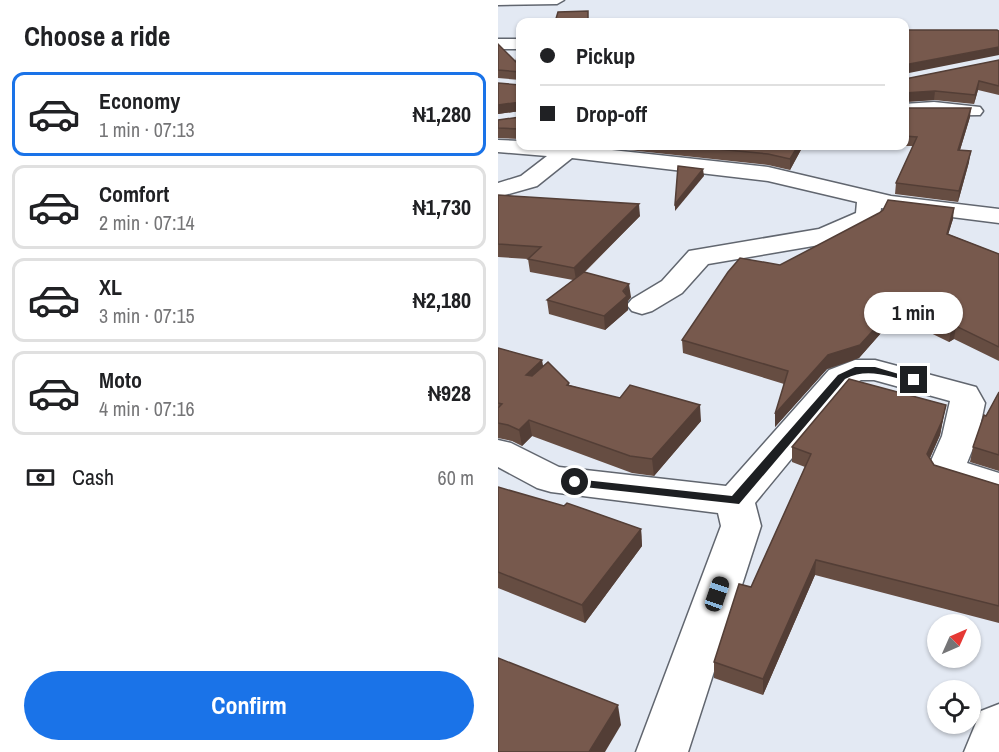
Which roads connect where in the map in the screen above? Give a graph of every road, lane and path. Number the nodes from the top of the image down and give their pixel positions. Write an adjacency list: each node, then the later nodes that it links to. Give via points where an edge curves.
1 (557, 0): 2 (street)
2 (498, 1)
3 (498, 44): 4 (street)
4 (516, 44)
5 (909, 110): 6 (street)
6 (973, 111)
7 (498, 146): 8 (street)
8 (516, 148)
9 (543, 150): 10 (street)
10 (566, 152): 11 (street, via 529,181); 12 (street, via 768,174)
11 (498, 190)
12 (870, 198): 13 (street); 14 (street, via 868,217 825,236 699,257 672,287)
13 (999, 216)
14 (642, 305)
15 (498, 452): 17 (street, via 551,480)
16 (999, 486): 17 (street, via 946,470 968,403 964,394 875,370 855,369 842,377)
17 (735, 501): 19 (street, via 741,526)
18 (999, 727): 20 (street)
19 (662, 752)
20 (990, 752)

